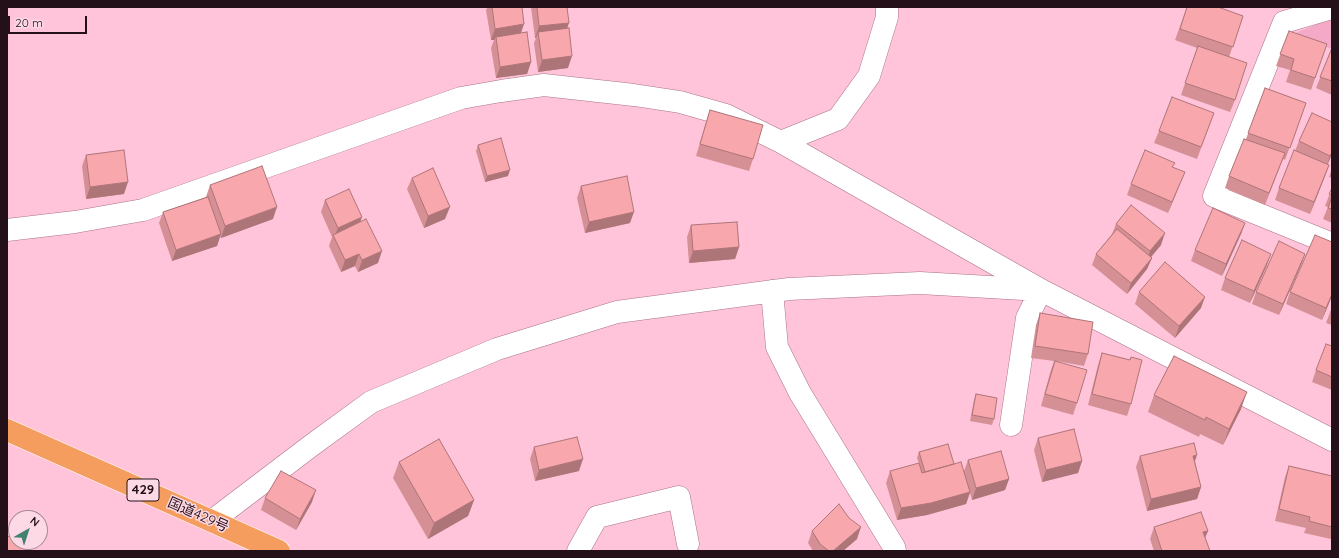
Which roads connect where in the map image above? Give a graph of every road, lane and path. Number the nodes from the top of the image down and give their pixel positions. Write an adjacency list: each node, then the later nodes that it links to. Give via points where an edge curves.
1 (887, 7): 3 (street, via 887,17 870,76 838,119)
2 (1332, 8): 5 (street, via 1284,22 1214,196)
3 (781, 142): 4 (street, via 726,115 680,102 544,86 461,98 143,210); 6 (street)
4 (7, 230)
5 (1332, 244)
6 (1041, 290): 7 (street, via 920,283); 8 (street, via 1028,318); 10 (street)
7 (772, 291): 11 (street, via 617,312 497,349 371,402); 15 (street, via 777,347 800,393)
8 (1011, 425)
9 (7, 430): 11 (highway, 国道429号 / 429)
10 (1332, 440)
11 (212, 521): 13 (highway, 国道429号 / 429)
12 (688, 544): 14 (street, via 679,497 597,517)
13 (279, 551)
14 (578, 551)
15 (895, 551)

